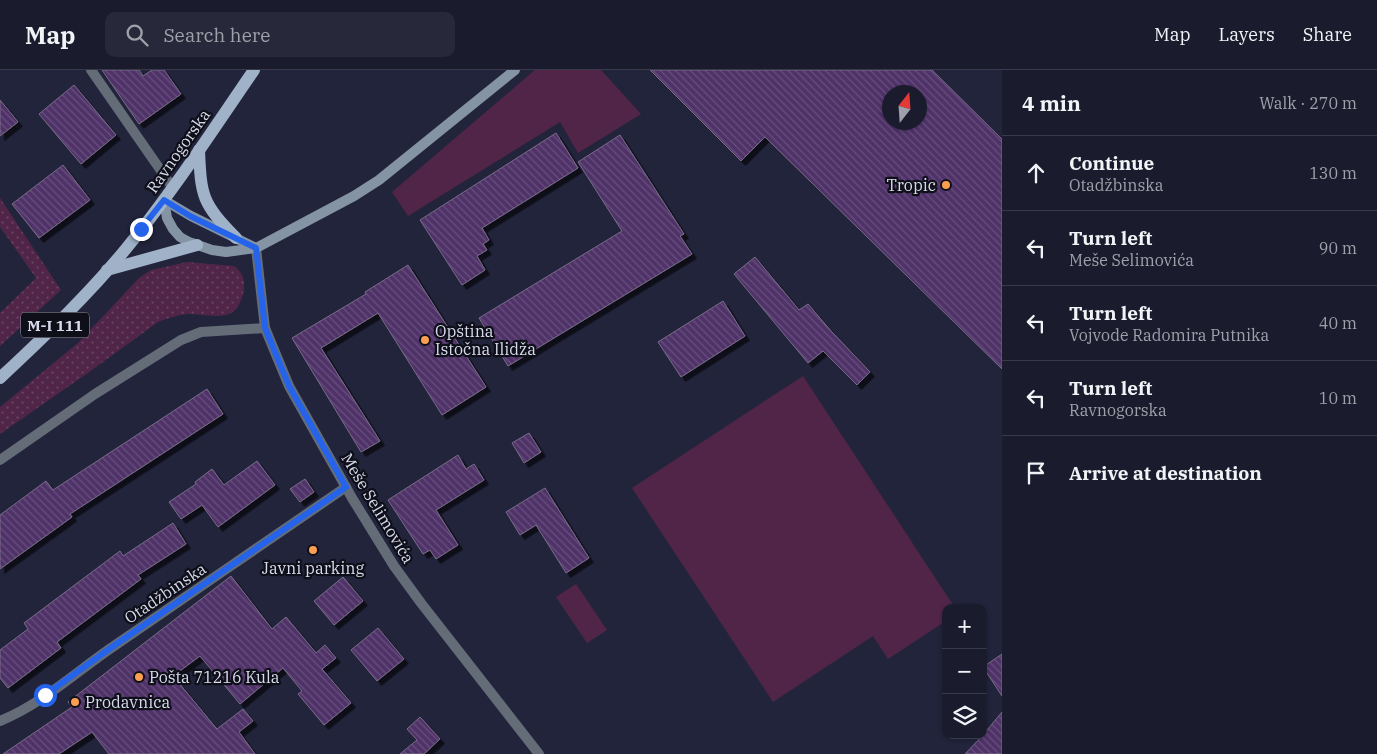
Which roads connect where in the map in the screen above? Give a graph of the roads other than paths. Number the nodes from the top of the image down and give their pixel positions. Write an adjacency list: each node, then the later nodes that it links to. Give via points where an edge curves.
1 (91, 70): 5 (street)
2 (254, 70): 4 (main road, Ravnogorska / M-I 111)
3 (515, 70): 9 (main road, via 380,180)
4 (199, 150): 5 (main road, Ravnogorska / M-I 111); 7 (main road, via 204,196 212,212)
5 (173, 188): 6 (main road, Ravnogorska / M-I 111)
6 (164, 200): 7 (main road); 8 (main road, via 173,229); 10 (main road, Ravnogorska / M-I 111)
7 (236, 238): 9 (main road)
8 (197, 246): 9 (main road, via 226,252); 10 (main road)
9 (256, 248): 11 (street, Meše Selimovića)
10 (107, 270): 12 (main road, Ravnogorska / M-I 111, via 64,317)
11 (265, 328): 13 (street, via 201,332 181,340 95,394); 14 (street, Meše Selimovića, via 289,386)
12 (0, 378)
13 (0, 460)
14 (346, 487): 15 (street, Otadžbinska, via 45,695); 16 (street, Meše Selimovića, via 394,566)
15 (0, 721)
16 (538, 754)

